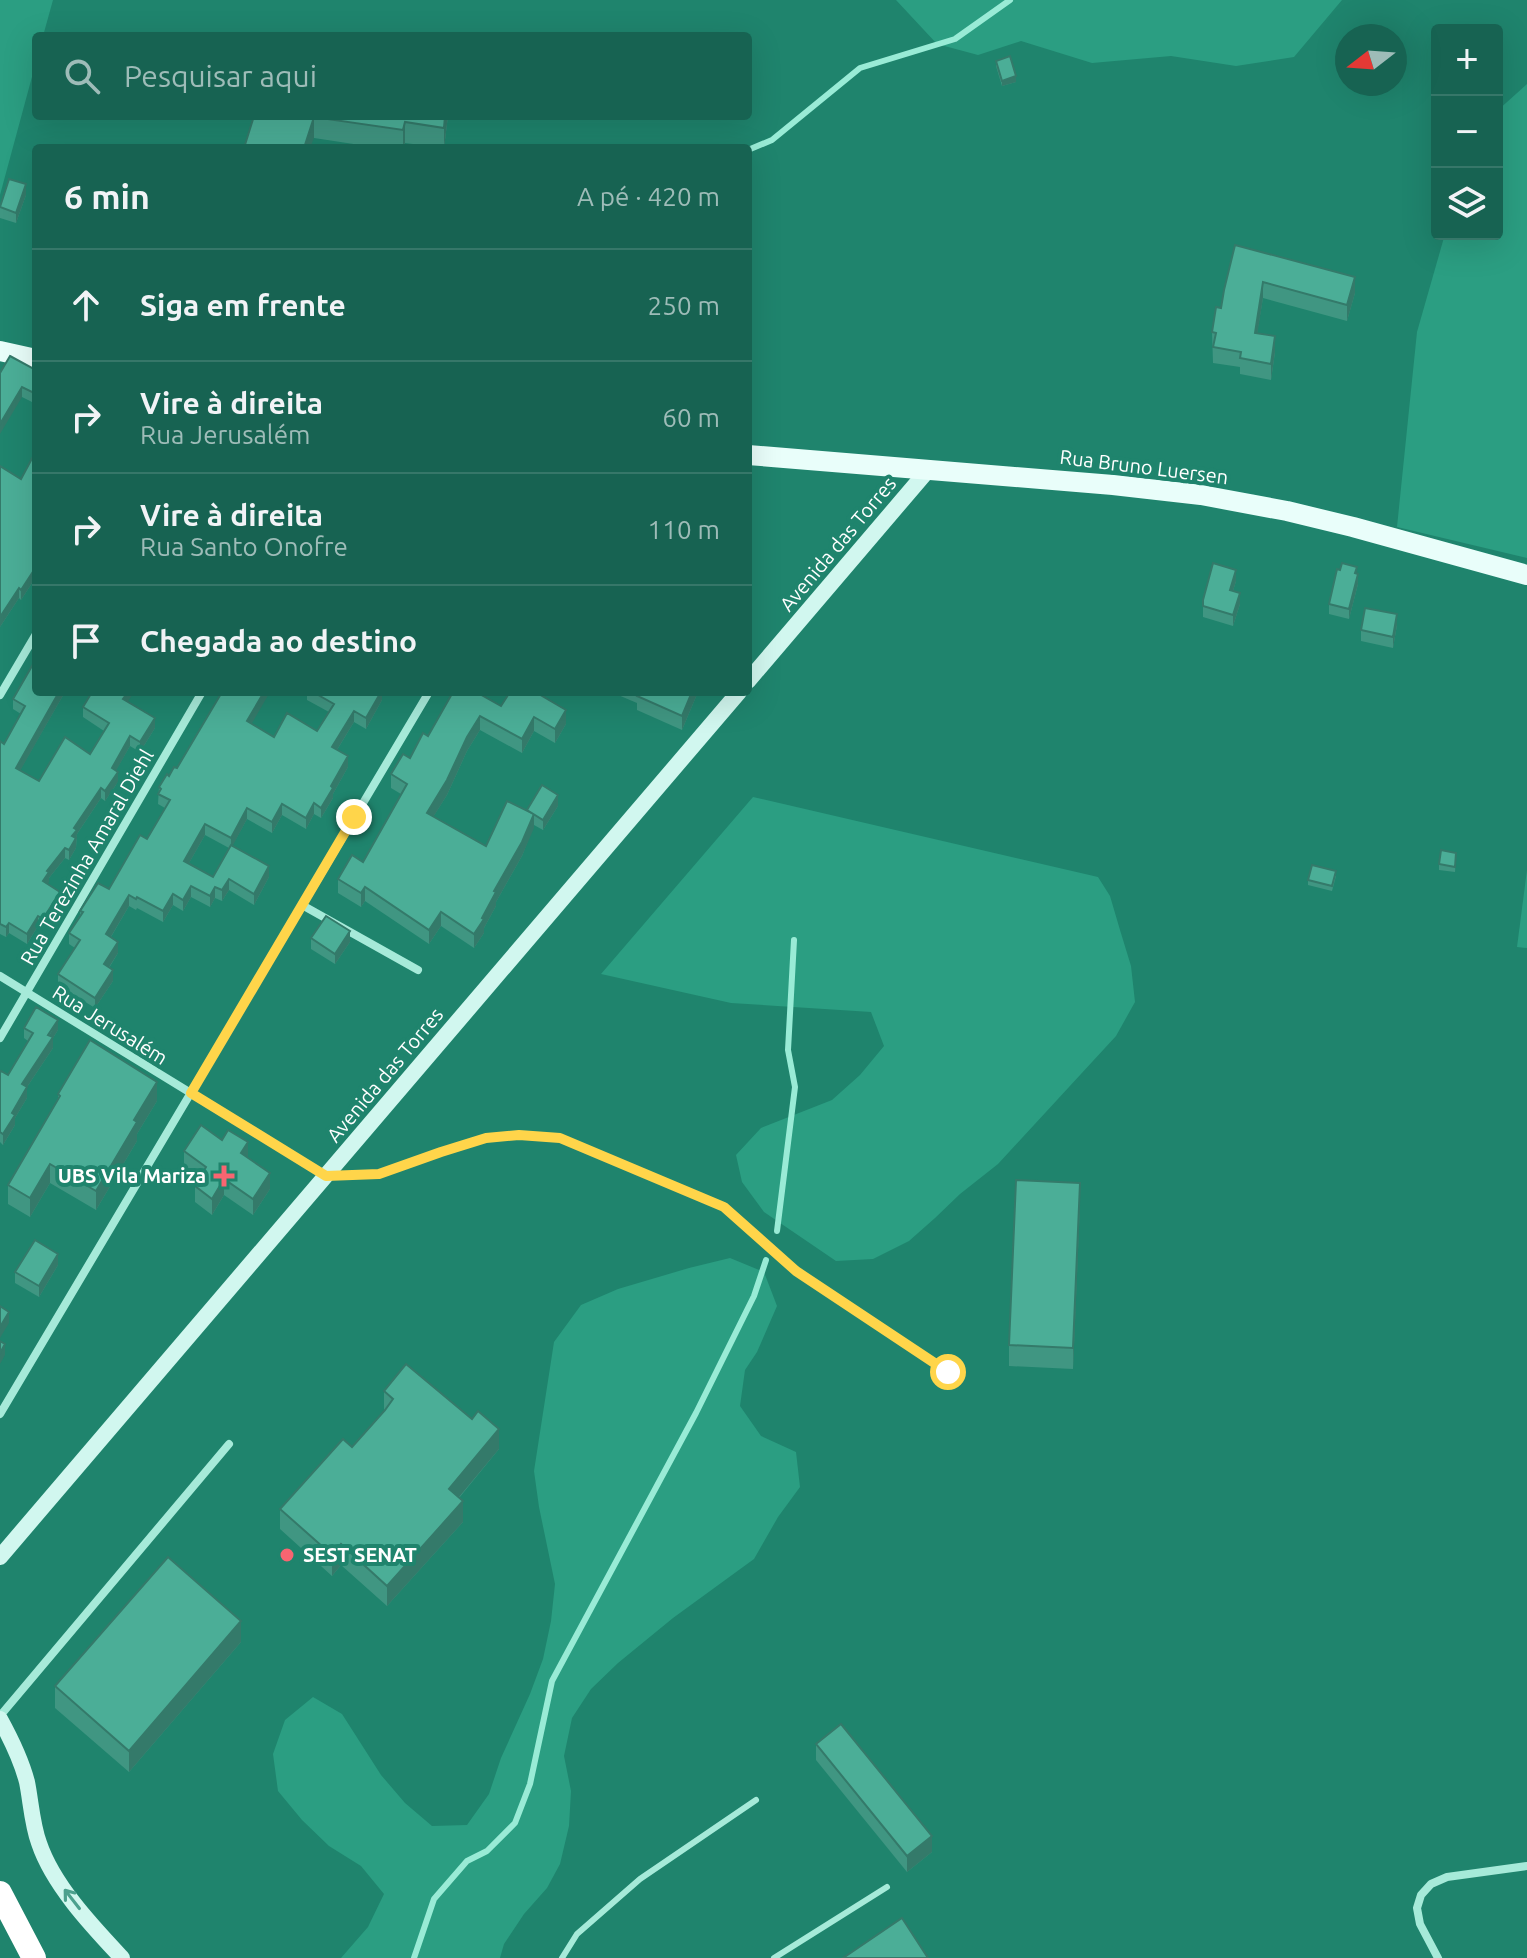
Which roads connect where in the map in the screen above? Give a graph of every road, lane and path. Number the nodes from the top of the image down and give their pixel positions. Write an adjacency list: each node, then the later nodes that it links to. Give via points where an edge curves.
1 (0, 352): 2 (main road)
2 (32, 358)
3 (752, 455): 4 (main road, Rua Bruno Luersen)
4 (928, 470): 5 (main road, Rua Bruno Luersen, via 1201,495 1353,527); 7 (main road, Avenida das Torres)
5 (1527, 575)
6 (32, 641): 8 (street)
7 (752, 676)
8 (0, 695)
9 (200, 696): 15 (street, Rua Terezinha Amaral Diehl)
10 (427, 696): 12 (street)
11 (736, 696): 18 (main road, Avenida das Torres)
12 (302, 905): 13 (street); 17 (street)
13 (418, 970)
14 (0, 976): 15 (street, Rua Jerusalém)
15 (26, 992): 16 (street, Rua Terezinha Amaral Diehl); 17 (street, Rua Jerusalém)
16 (0, 1038)
17 (191, 1093): 18 (street, Rua Jerusalém); 20 (street)
18 (326, 1176): 19 (lane, via 379,1174 486,1138 560,1138 724,1207 796,1271); 22 (main road, Avenida das Torres)
19 (948, 1372)
20 (0, 1414)
21 (229, 1444): 23 (street)
22 (0, 1557)
23 (0, 1718): 29 (main road, one-way to 23, via 51,1871 38,1842 19,1758)
24 (756, 1800): 30 (lane, via 640,1879 577,1934)
25 (1527, 1866): 32 (street, via 1431,1884 1417,1908)
26 (887, 1887): 31 (lane)
27 (0, 1893): 28 (highway)
28 (34, 1958)
29 (122, 1958)
30 (562, 1958)
31 (774, 1958)
32 (1438, 1958)

